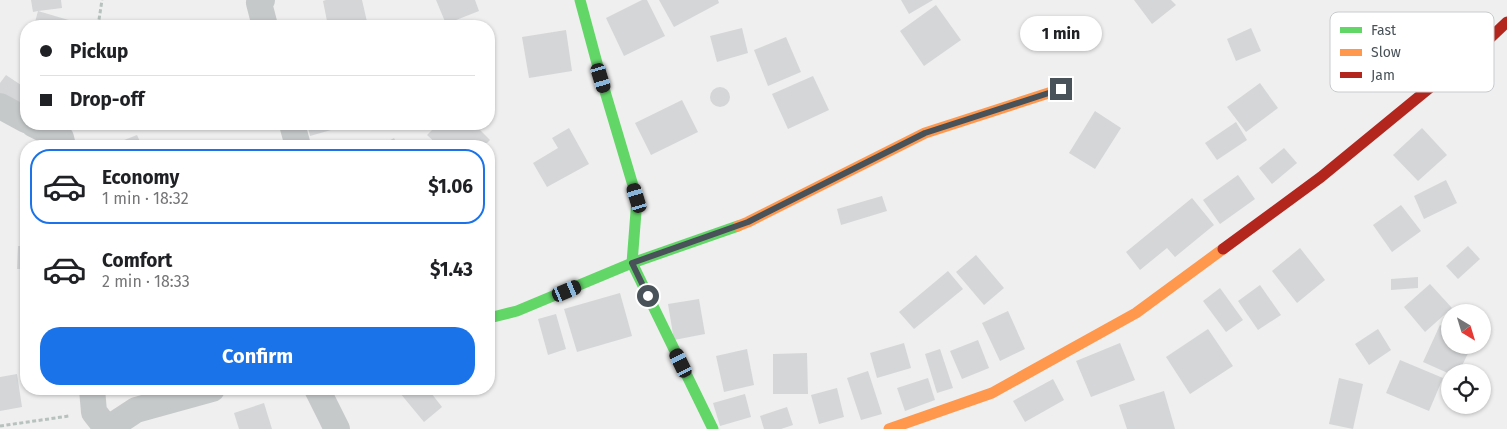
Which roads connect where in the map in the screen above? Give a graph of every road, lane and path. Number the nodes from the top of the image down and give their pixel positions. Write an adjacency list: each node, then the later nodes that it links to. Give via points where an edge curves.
1 (102, 0): 4 (path)
2 (262, 0): 5 (street, via 259,4)
3 (580, 0): 14 (street, via 637,198)
4 (99, 20)
5 (263, 20)
6 (1507, 22): 7 (street)
7 (1494, 34)
8 (1061, 89): 14 (street, via 925,133 748,222)
9 (1425, 92): 22 (street, via 1321,177 1136,313 992,393)
10 (0, 106): 11 (street)
11 (20, 117)
12 (45, 130): 13 (street)
13 (62, 140)
14 (632, 263): 15 (street, via 517,311); 21 (street)
15 (495, 316)
16 (190, 395): 18 (street, via 136,410)
17 (321, 395): 20 (street)
18 (100, 415): 19 (path)
19 (0, 426)
20 (337, 429)
21 (713, 429)
22 (889, 429)

